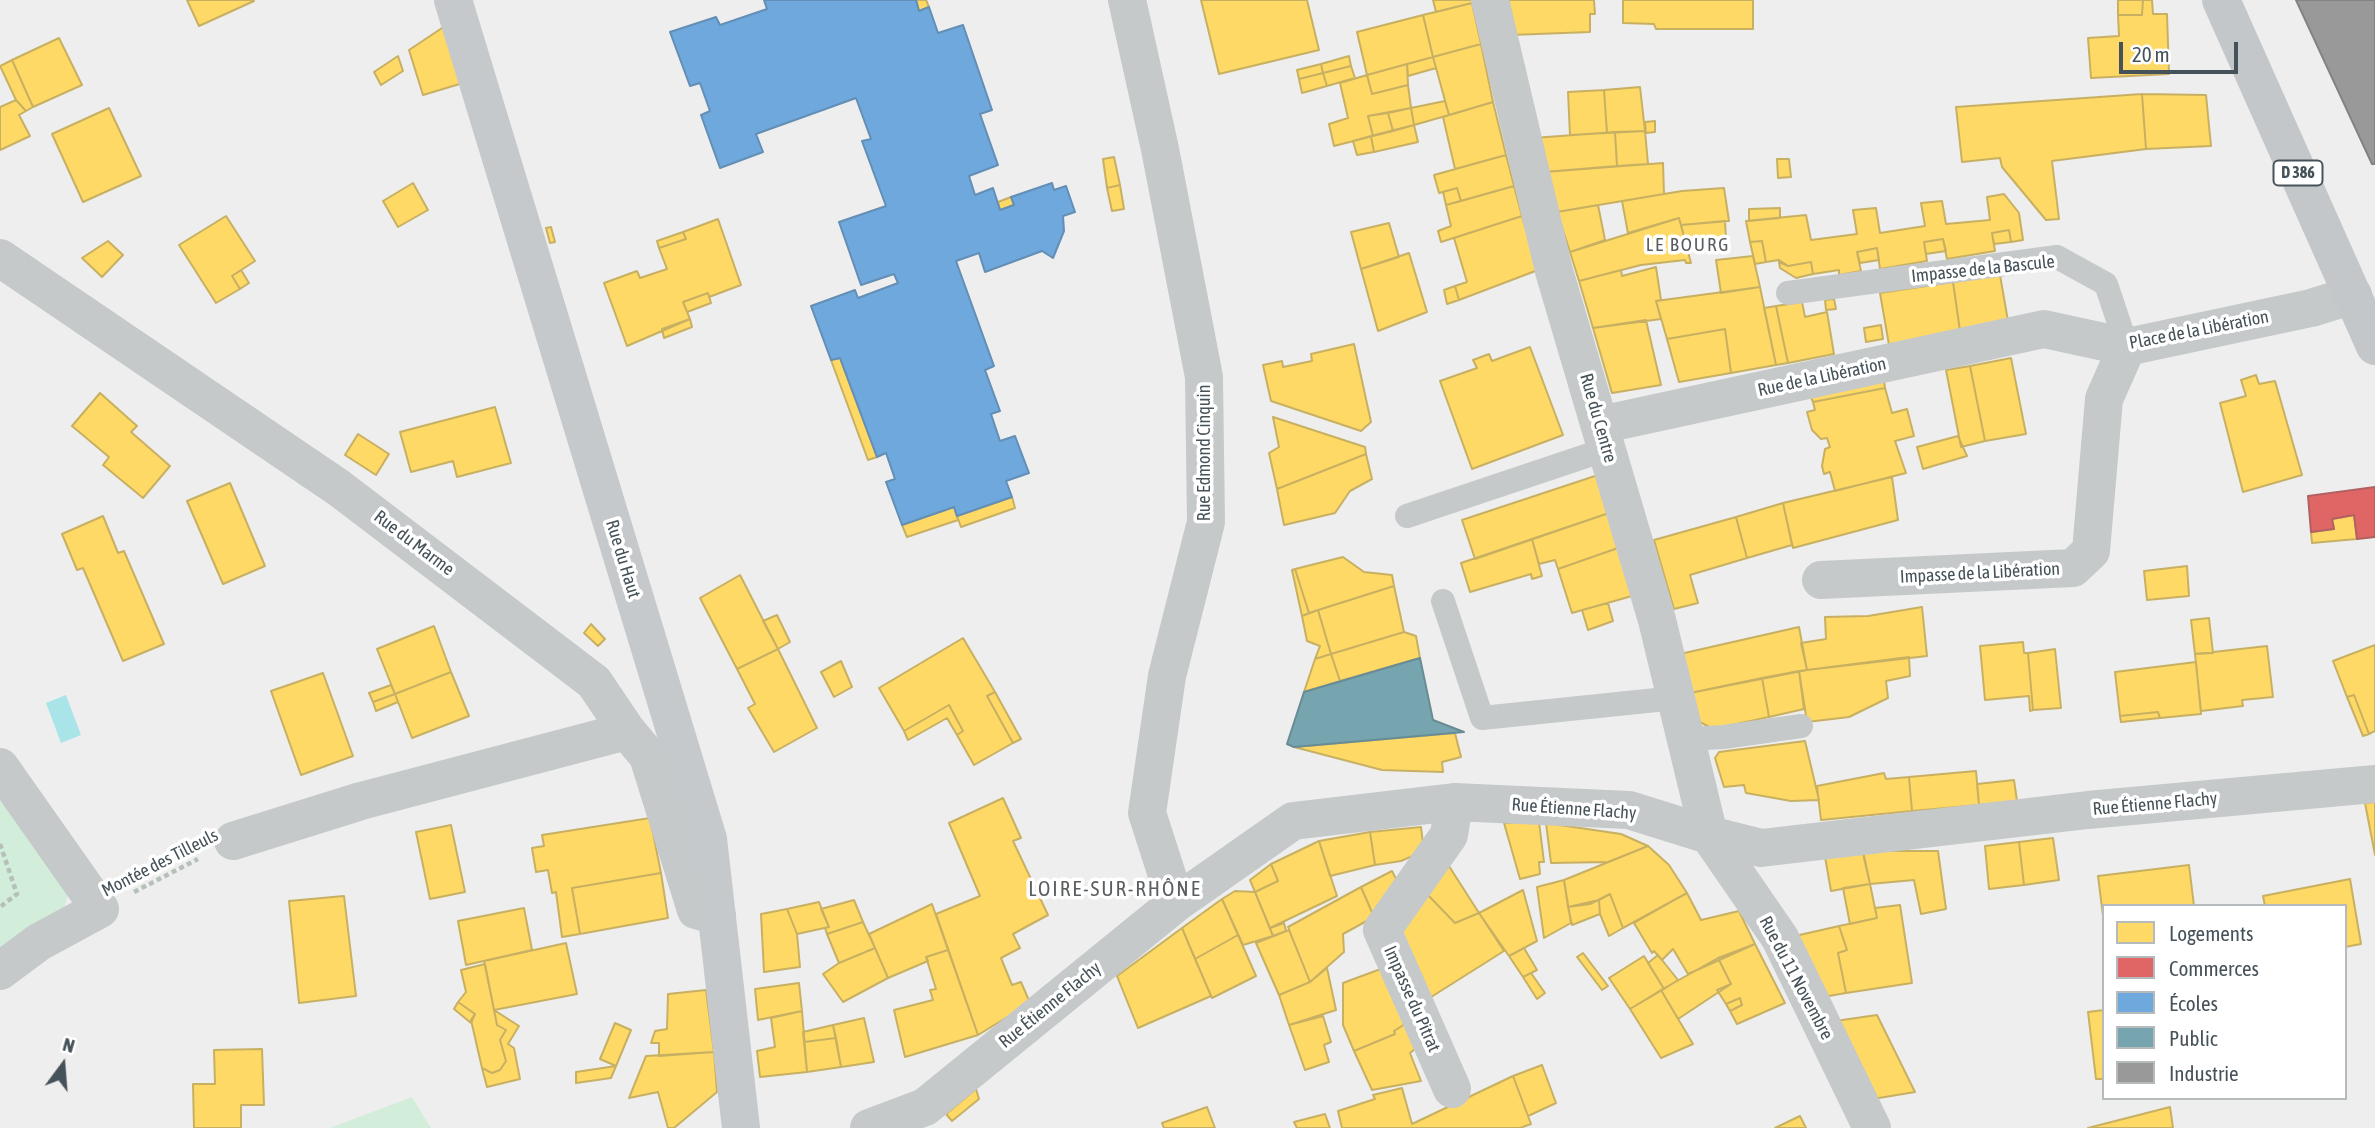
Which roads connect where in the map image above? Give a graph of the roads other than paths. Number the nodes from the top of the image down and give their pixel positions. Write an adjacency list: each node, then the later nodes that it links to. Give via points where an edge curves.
1 (453, 0): 25 (street, Rue du Haut, via 708,839)
2 (1126, 0): 24 (street, Rue Edmond Cinquin, via 1204,377 1206,522 1167,676 1147,813)
3 (1490, 0): 11 (street, Rue du Centre, via 1554,271)
4 (2221, 0): 7 (main road, D 386)
5 (0, 258): 17 (street, Rue du Marme, via 339,488 482,594 594,682)
6 (1788, 293): 10 (lane, Impasse de la Bascule, via 2057,257 2106,284)
7 (2353, 295): 9 (main road, D 386); 10 (street, Place de la Libération)
8 (2044, 329): 10 (street, Place de la Libération); 11 (street, Rue de la Libération)
9 (2375, 346)
10 (2127, 347): 13 (street, Impasse de la Libération, via 2104,399 2091,551 2073,568)
11 (1603, 437): 12 (lane); 15 (street, Rue du Centre)
12 (1407, 516)
13 (1821, 580)
14 (1443, 601): 15 (lane, via 1482,719)
15 (1676, 698): 18 (street, Rue du Centre)
16 (1801, 726): 18 (lane)
17 (626, 732): 23 (street); 25 (street, Rue du Marme, via 648,756 696,910)
18 (1686, 739): 22 (street, Rue du Centre)
19 (0, 767): 26 (street, via 100,909 39,942)
20 (2375, 785): 22 (street, Rue Étienne Flachy, via 2088,810 1761,848)
21 (1454, 802): 22 (street, Rue Étienne Flachy, via 1629,810); 24 (street, Rue Étienne Flachy, via 1293,821); 27 (street, Impasse du Pitrat, via 1449,835 1382,930)
22 (1709, 835): 30 (street, Rue du 11 Novembre, via 1780,938)
23 (233, 841)
24 (1176, 903): 29 (street, Rue Étienne Flachy, via 925,1107)
25 (717, 916): 28 (street, Rue du Haut)
26 (0, 971)
27 (1452, 1089)
28 (741, 1128)
29 (869, 1128)
30 (1872, 1128)

